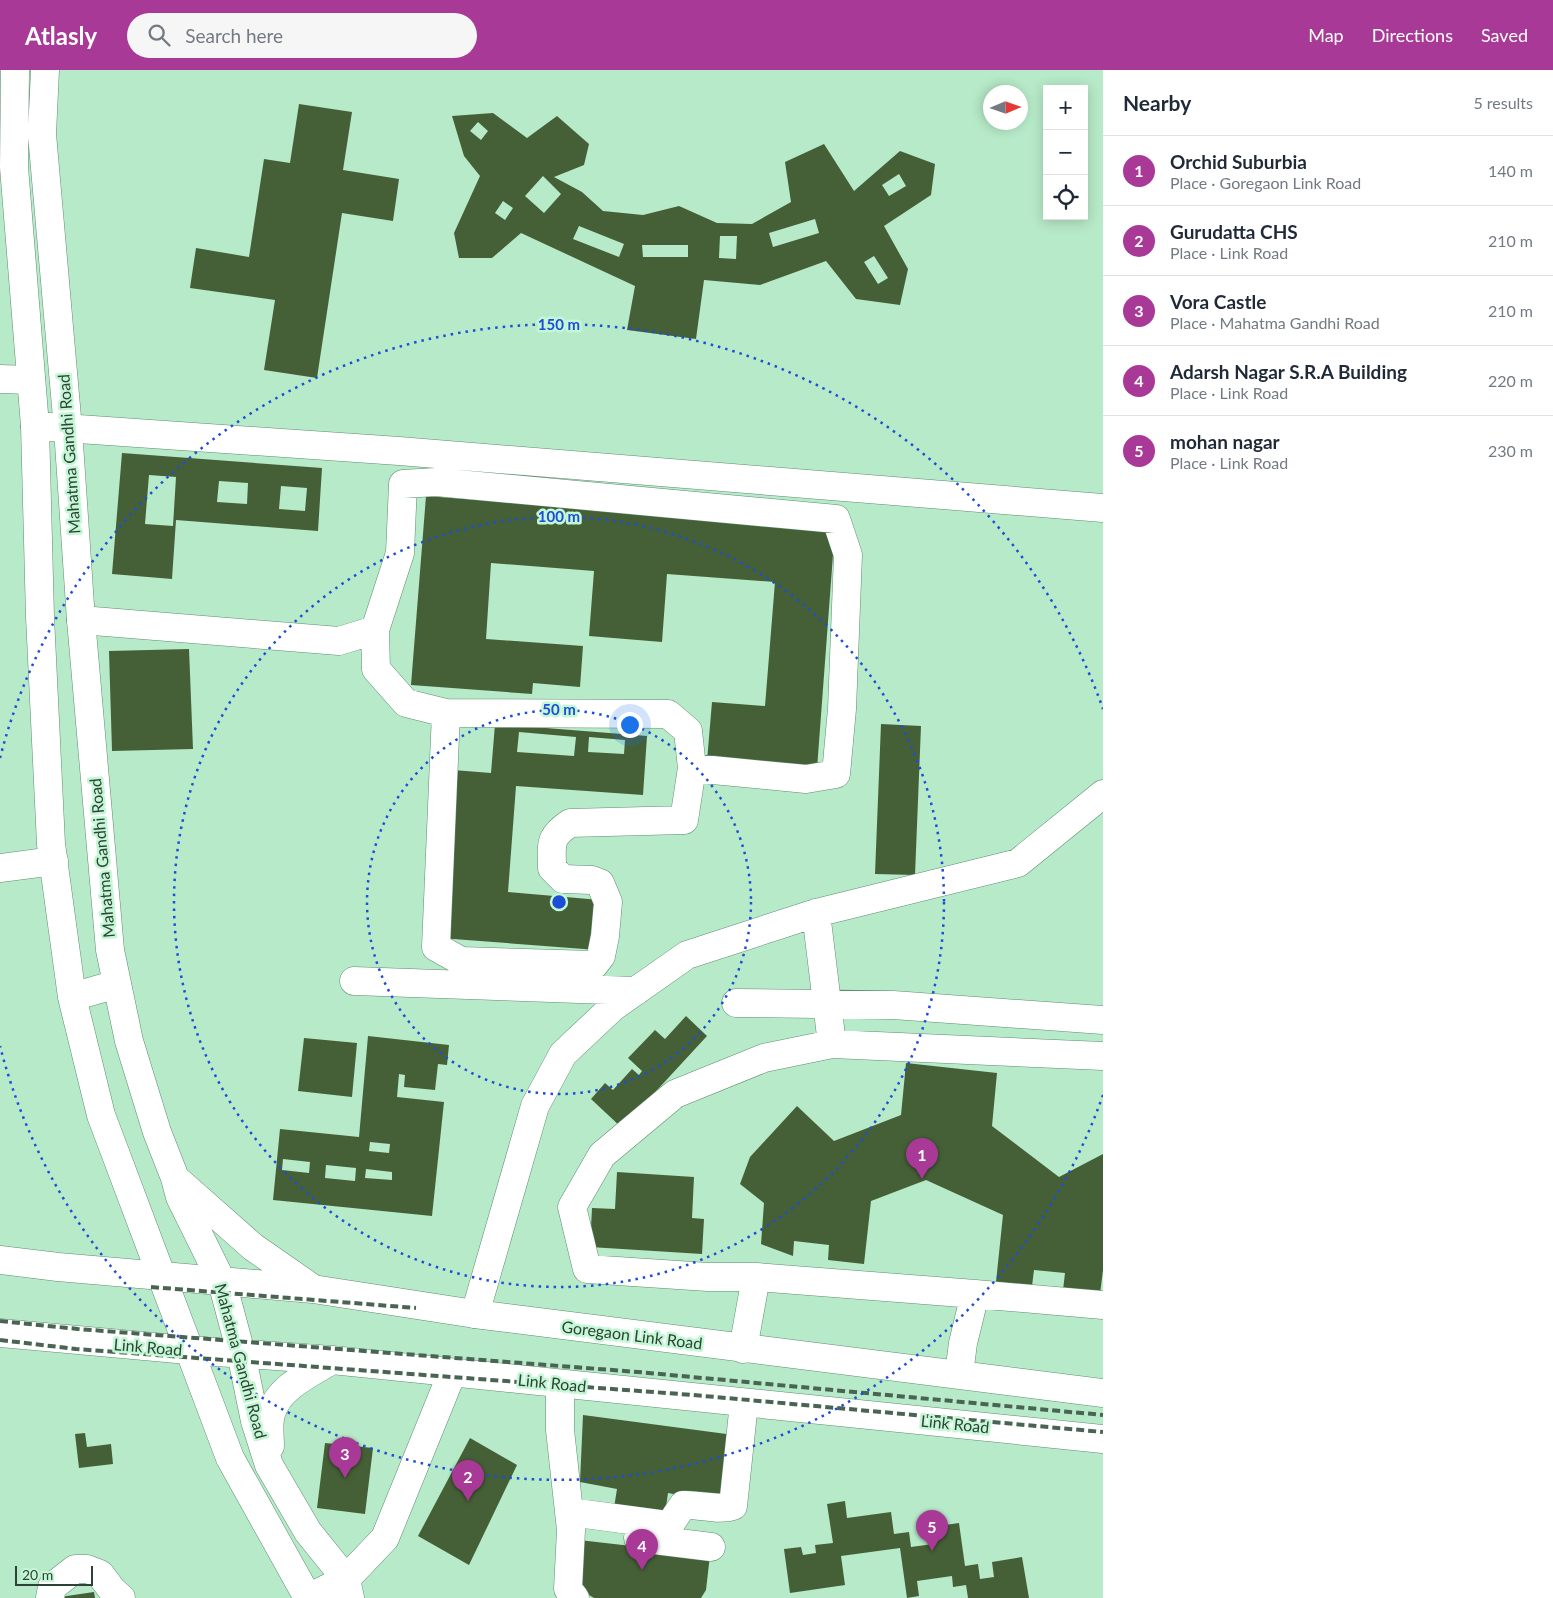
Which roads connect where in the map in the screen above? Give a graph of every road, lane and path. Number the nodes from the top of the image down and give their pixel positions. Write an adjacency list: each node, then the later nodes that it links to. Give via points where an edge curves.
1 (15, 70): 4 (main road, Mahatma Gandhi Road, via 14,167)
2 (45, 70): 6 (main road, Mahatma Gandhi Road, via 42,134)
3 (0, 379): 4 (main road)
4 (31, 380): 5 (main road, Mahatma Gandhi Road)
5 (35, 426): 6 (main road); 13 (main road, Mahatma Gandhi Road, via 40,617)
6 (68, 428): 7 (main road, via 418,452); 8 (main road, Mahatma Gandhi Road)
7 (1103, 508)
8 (81, 620): 9 (main road, via 339,641); 17 (main road, Mahatma Gandhi Road, via 110,950)
9 (374, 630): 10 (main road, via 376,669 406,703); 11 (main road, via 400,553 403,484 436,482 836,520 848,555 836,774 806,779)
10 (446, 713): 11 (main road, via 668,714 688,731); 11 (main road, via 436,948 462,961 594,965 602,956 608,902 600,883 563,879 552,868 556,832 570,823 684,820)
11 (692, 768)
12 (1103, 794): 15 (main road, via 1018,863)
13 (54, 861): 14 (main road); 19 (main road, Mahatma Gandhi Road)
14 (0, 868)
15 (816, 913): 18 (main road, via 687,955); 21 (main road)
16 (354, 981): 18 (main road)
17 (117, 984): 19 (main road); 25 (main road, Mahatma Gandhi Road, via 157,1132)
18 (636, 991): 33 (main road, via 613,1007 563,1054 535,1106)
19 (72, 997): 27 (main road, Mahatma Gandhi Road, via 101,1114)
20 (736, 1002): 21 (main road)
21 (828, 1004): 22 (main road, via 893,1005); 23 (main road)
22 (1103, 1020)
23 (832, 1044): 24 (main road); 28 (main road, via 764,1058 675,1094 602,1155 572,1207 587,1269)
24 (1103, 1056)
25 (175, 1178): 29 (main road, Mahatma Gandhi Road, via 180,1197); 30 (main road, via 253,1247)
26 (0, 1260): 27 (main road)
27 (162, 1276): 29 (main road, Goregaon Link Road); 36 (main road, Mahatma Gandhi Road)
28 (756, 1277): 31 (main road); 35 (main road)
29 (222, 1282): 30 (main road, Goregaon Link Road); 37 (main road, Mahatma Gandhi Road)
30 (313, 1289): 33 (main road, Goregaon Link Road)
31 (975, 1294): 32 (main road); 40 (main road)
32 (1103, 1304)
33 (475, 1314): 35 (main road, Goregaon Link Road)
34 (0, 1333): 36 (main road, Link Road)
35 (743, 1349): 40 (main road, Goregaon Link Road)
36 (188, 1350): 37 (main road, Link Road); 51 (main road, Mahatma Gandhi Road, via 230,1458)
37 (241, 1353): 38 (main road, Link Road); 45 (main road, Mahatma Gandhi Road, via 255,1421)
38 (332, 1360): 39 (main road, Link Road); 45 (main road, via 282,1394 271,1414)
39 (452, 1373): 41 (main road, Link Road); 48 (main road, via 385,1538)
40 (959, 1374): 42 (main road, Goregaon Link Road)
41 (565, 1385): 43 (main road, Link Road); 46 (main road)
42 (1103, 1393)
43 (744, 1402): 44 (main road, Link Road); 46 (main road, via 733,1506 683,1505 667,1525)
44 (1103, 1439)
45 (269, 1465): 48 (main road, Mahatma Gandhi Road, via 308,1532)
46 (574, 1518): 47 (main road); 52 (main road, via 568,1589)
47 (711, 1547)
48 (348, 1589): 51 (main road)
49 (50, 1598): 50 (main road, via 52,1586 75,1569 87,1569 100,1574)
50 (121, 1598)
51 (308, 1598)
52 (575, 1598)

